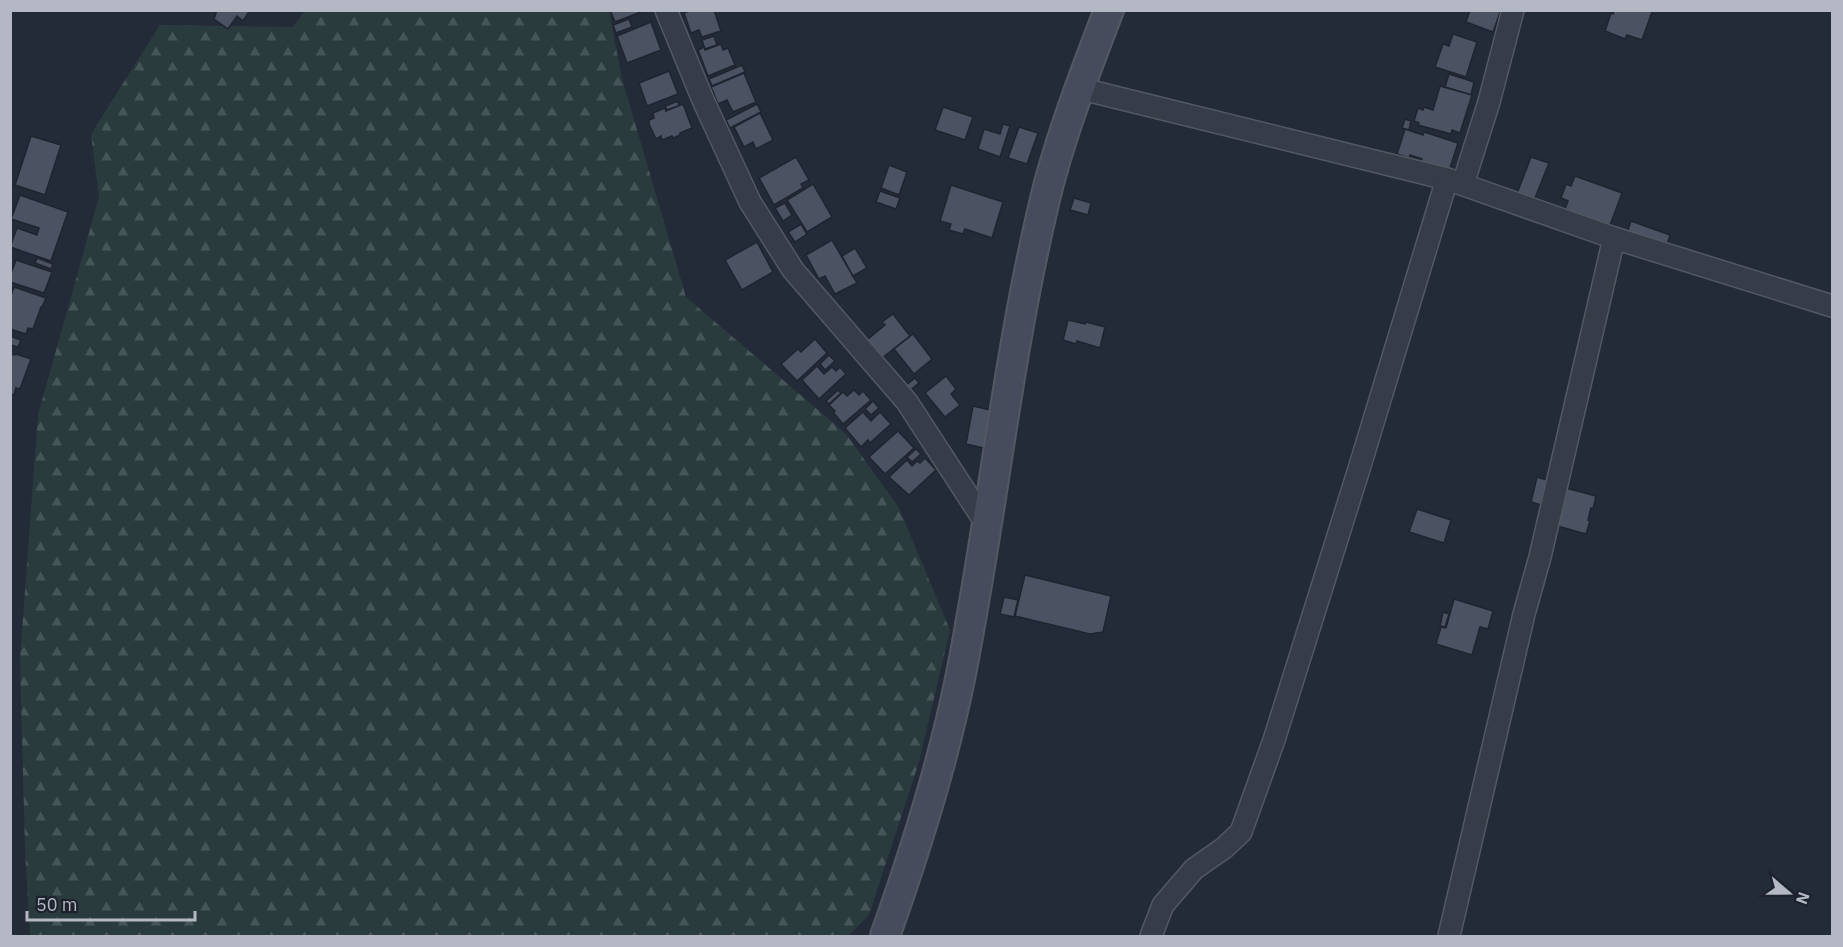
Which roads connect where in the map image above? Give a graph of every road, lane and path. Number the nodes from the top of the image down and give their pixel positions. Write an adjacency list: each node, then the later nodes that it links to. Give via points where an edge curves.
1 (666, 10): 8 (street, via 750,202 793,270 907,402)
2 (1109, 10): 4 (street)
3 (1513, 10): 5 (street, via 1489,102)
4 (1078, 88): 5 (street); 8 (street, via 1050,182 1022,309)
5 (1455, 181): 6 (street); 10 (street, via 1241,832 1194,869 1178,887 1163,905)
6 (1614, 238): 7 (street); 11 (street)
7 (1833, 306)
8 (987, 525): 9 (street, via 940,766)
9 (885, 936)
10 (1151, 936)
11 (1449, 936)

